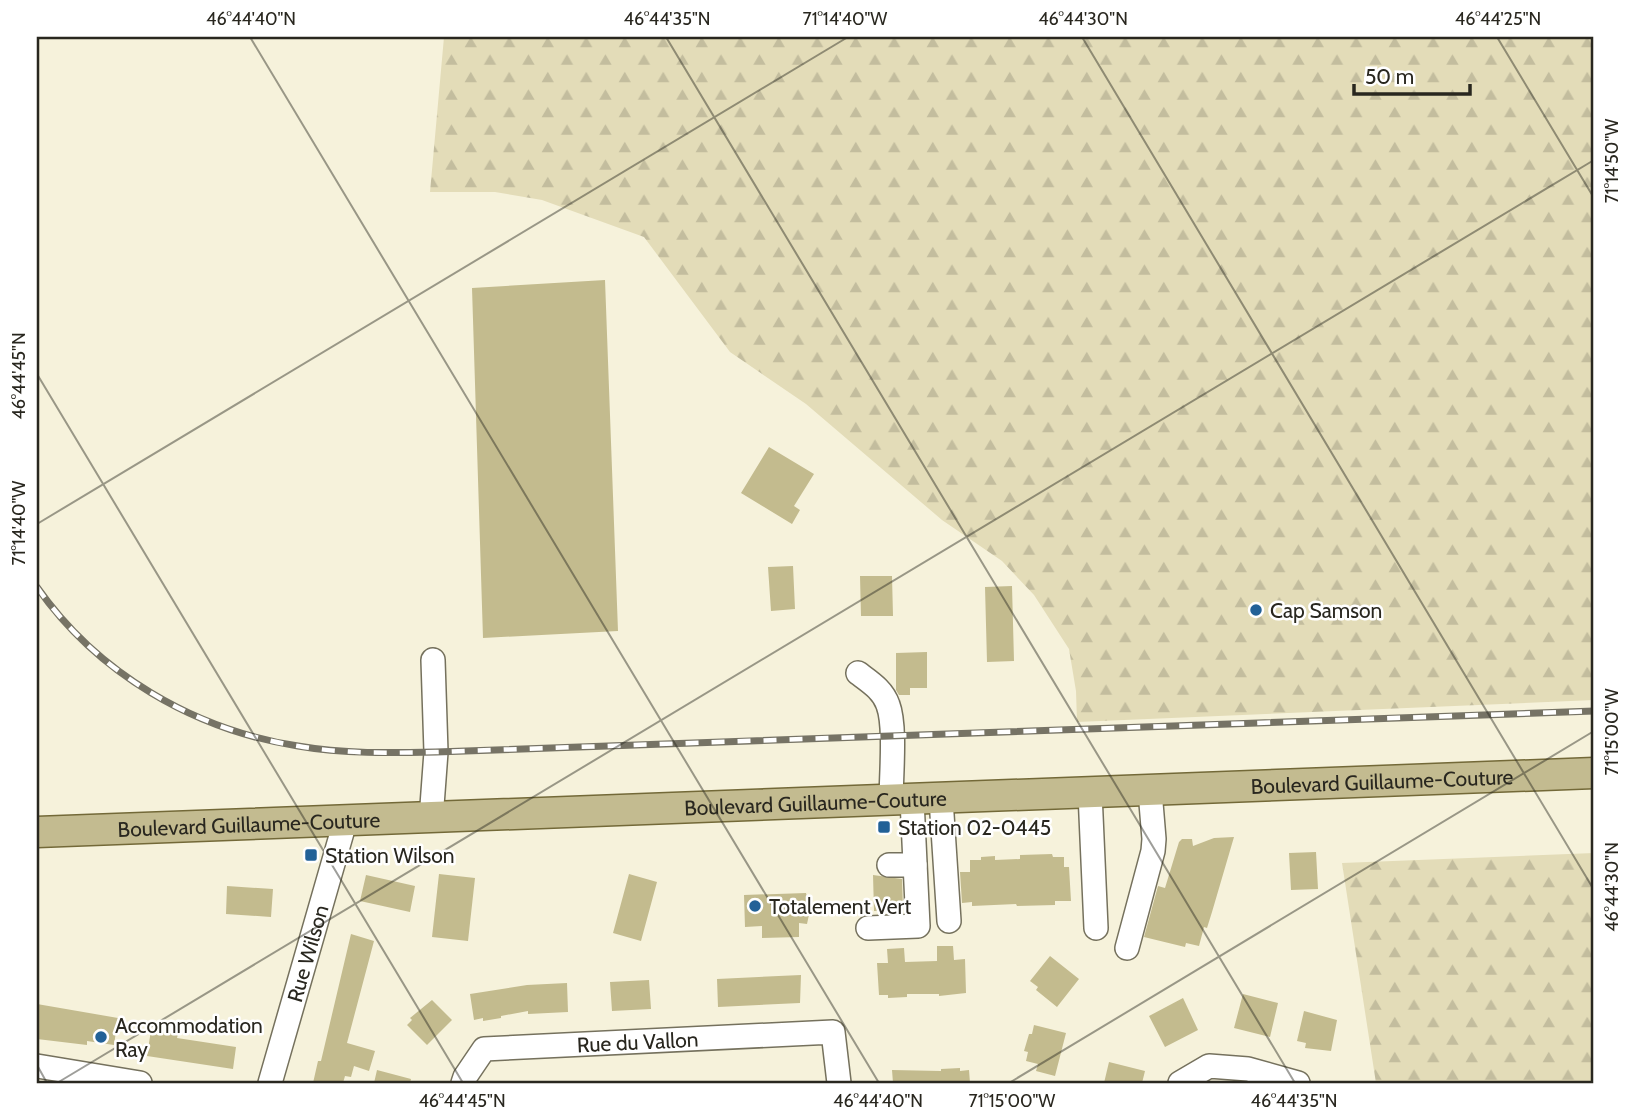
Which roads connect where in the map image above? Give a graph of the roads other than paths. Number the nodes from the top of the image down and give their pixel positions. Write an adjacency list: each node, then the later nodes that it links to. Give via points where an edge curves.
1 (433, 660): 7 (street, via 436,752)
2 (858, 673): 6 (street, via 878,687 889,706 892,736)
3 (1594, 773): 4 (main road, Boulevard Guillaume-Couture)
4 (1150, 791): 5 (main road, Boulevard Guillaume-Couture); 15 (street, via 1153,851)
5 (1090, 793): 6 (main road, Boulevard Guillaume-Couture); 14 (street)
6 (915, 800): 7 (main road, Boulevard Guillaume-Couture); 11 (street); 12 (street)
7 (431, 819): 8 (main road, Boulevard Guillaume-Couture)
8 (345, 822): 9 (main road, Boulevard Guillaume-Couture); 19 (street, Rue Wilson)
9 (37, 832)
10 (889, 865): 11 (street)
11 (915, 865): 13 (street, via 918,926)
12 (949, 921)
13 (868, 928)
14 (1096, 928)
15 (1127, 948)
16 (37, 1066): 17 (street)
17 (87, 1078): 18 (street)
18 (140, 1083)
19 (270, 1083)
20 (463, 1083): 21 (street, Rue du Vallon, via 484,1049 834,1032)
21 (839, 1083)
22 (1180, 1083): 23 (street, via 1209,1066 1248,1069)
23 (1298, 1083)

